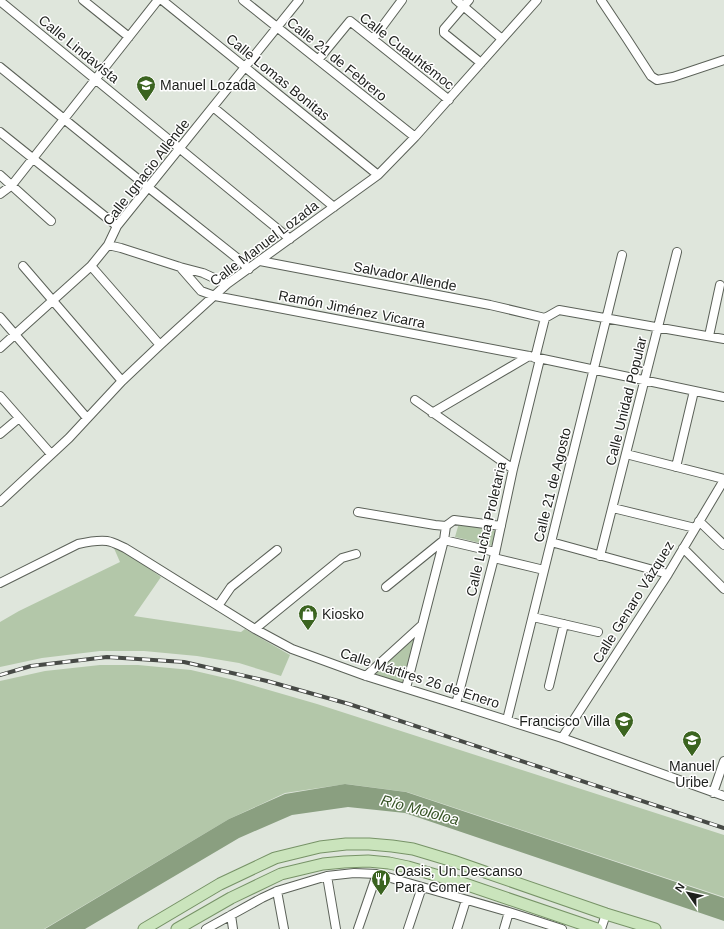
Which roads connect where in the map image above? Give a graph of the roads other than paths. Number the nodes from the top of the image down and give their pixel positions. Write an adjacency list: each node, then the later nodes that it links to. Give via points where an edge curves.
1 (83, 0): 13 (street)
2 (158, 0): 13 (street)
3 (162, 0): 20 (street, Calle Lomas Bonitas)
4 (243, 0): 12 (street, Calle 21 de Febrero)
5 (299, 0): 12 (street, Calle Ignacio Allende)
6 (402, 0): 14 (street)
7 (456, 0): 11 (street)
8 (538, 0): 15 (street, Calle Manuel Lozada)
9 (601, 0): 17 (street, via 651,76 657,80)
10 (0, 1): 21 (street, Calle Lindavista)
11 (466, 3): 15 (street); 18 (street, via 444,29 444,33)
12 (277, 28): 16 (street, Calle 21 de Febrero); 20 (street, Calle Ignacio Allende)
13 (129, 37): 21 (street)
14 (373, 39): 16 (street, Calle Cuauhtémoc, via 350,21); 22 (street, Calle Cuauhtémoc)
15 (502, 39): 18 (street, Calle Manuel Lozada)
16 (318, 60): 26 (street, Calle 21 de Febrero)
17 (724, 60)
18 (481, 63): 22 (street, Calle Manuel Lozada)
19 (0, 67): 24 (street)
20 (245, 67): 23 (street, Calle Ignacio Allende); 30 (street, Calle Lomas Bonitas)
21 (95, 79): 24 (street); 27 (street, Calle Lindavista)
22 (449, 100): 26 (street, Calle Manuel Lozada)
23 (214, 107): 27 (street, Calle Ignacio Allende); 34 (street)
24 (64, 119): 28 (street); 32 (street)
25 (0, 132): 28 (street)
26 (415, 137): 30 (street, Calle Manuel Lozada)
27 (180, 149): 32 (street, Calle Ignacio Allende); 37 (street, Calle Lindavista)
28 (32, 158): 31 (street); 36 (street)
29 (0, 175): 31 (street)
30 (378, 175): 34 (street, Calle Manuel Lozada)
31 (12, 185): 33 (street); 35 (street)
32 (148, 188): 36 (street, Calle Ignacio Allende); 45 (street)
33 (0, 194)
34 (334, 207): 37 (street, Calle Manuel Lozada)
35 (51, 221)
36 (117, 226): 38 (street, Calle Ignacio Allende)
37 (290, 239): 41 (street, Calle Manuel Lozada)
38 (108, 245): 43 (street, Calle Ignacio Allende); 44 (street)
39 (677, 252): 53 (street, Calle Unidad Popular)
40 (622, 255): 52 (street, Calle 21 de Agosto)
41 (260, 261): 45 (street, Calle Manuel Lozada); 51 (street, Salvador Allende)
42 (23, 266): 49 (street)
43 (91, 266): 49 (street, Calle Ignacio Allende); 57 (street)
44 (180, 267): 46 (street, via 203,272); 48 (street, Ramón Jiménez Vicarra, via 202,291)
45 (249, 269): 46 (street, Calle Manuel Lozada)
46 (227, 284): 48 (street, Calle Manuel Lozada)
47 (720, 285): 55 (street)
48 (215, 296): 57 (street, Calle Manuel Lozada); 59 (street, Ramón Jiménez Vicarra)
49 (54, 300): 54 (street, Calle Ignacio Allende); 61 (street)
50 (0, 317): 54 (street)
51 (545, 318): 52 (street, via 559,310); 59 (street, Calle Lucha Proletaria)
52 (606, 318): 53 (street); 60 (street, Calle 21 de Agosto)
53 (658, 327): 55 (street); 62 (street, Calle Unidad Popular)
54 (15, 334): 58 (street, Calle Ignacio Allende); 69 (street)
55 (709, 336): 56 (street)
56 (724, 339)
57 (160, 345): 61 (street, Calle Manuel Lozada)
58 (0, 348)
59 (535, 358): 60 (street, Ramón Jiménez Vicarra); 67 (street); 74 (street, Calle Lucha Proletaria)
60 (594, 370): 62 (street, Ramón Jiménez Vicarra); 83 (street, Calle 21 de Agosto)
61 (122, 381): 69 (street, Calle Manuel Lozada)
62 (645, 381): 63 (street, Ramón Jiménez Vicarra); 72 (street, Calle Unidad Popular)
63 (694, 391): 65 (street, Ramón Jiménez Vicarra); 73 (street)
64 (0, 396): 68 (street)
65 (724, 397)
66 (415, 400): 67 (street)
67 (432, 413): 74 (street)
68 (19, 418): 70 (street); 71 (street)
69 (87, 418): 71 (street, Calle Manuel Lozada)
70 (0, 434)
71 (51, 454): 76 (street, Calle Manuel Lozada)
72 (626, 454): 73 (street, Calle Genaro Vázquez); 77 (street, Calle Unidad Popular)
73 (676, 467): 75 (street, Calle Genaro Vázquez)
74 (513, 469): 81 (street, Calle Lucha Proletaria)
75 (724, 479): 79 (street, Calle Genaro Vázquez)
76 (0, 502)
77 (613, 508): 79 (street); 89 (street, Calle Unidad Popular)
78 (358, 512): 80 (street)
79 (697, 525): 84 (street); 85 (street, Calle Genaro Vázquez)
80 (446, 526): 81 (street, via 454,520); 82 (street)
81 (502, 526): 88 (street, Calle Lucha Proletaria)
82 (444, 540): 88 (street); 93 (street); 97 (street)
83 (551, 542): 89 (street); 90 (street, Calle 21 de Agosto)
84 (724, 545)
85 (683, 548): 91 (street, Calle Genaro Vázquez); 94 (street)
86 (277, 550): 95 (street, via 231,587)
87 (356, 554): 99 (street, via 342,558)
88 (495, 555): 90 (street); 104 (street, Calle Lucha Proletaria)
89 (600, 556): 91 (street)
90 (544, 570): 96 (street, Calle 21 de Agosto)
91 (668, 574): 106 (street, Calle Genaro Vázquez)
92 (0, 584): 95 (street, Calle Mártires 26 de Enero, via 78,544 107,541 125,548)
93 (386, 588)
94 (724, 589)
95 (218, 606): 99 (street, Calle Mártires 26 de Enero)
96 (533, 617): 98 (street); 105 (street, Calle 21 de Agosto)
97 (423, 624): 101 (street); 103 (street)
98 (564, 624): 100 (street); 102 (street)
99 (255, 629): 101 (street, Calle Mártires 26 de Enero, via 292,648)
100 (598, 632)
101 (366, 676): 103 (street, Calle Mártires 26 de Enero)
102 (549, 686)
103 (406, 688): 104 (street, Calle Mártires 26 de Enero)
104 (456, 704): 105 (street, Calle Mártires 26 de Enero)
105 (507, 720): 106 (street, Calle Mártires 26 de Enero)
106 (562, 738): 108 (street, Calle Mártires 26 de Enero)
107 (724, 761): 108 (street)
108 (713, 793): 109 (street, Calle Mártires 26 de Enero)
109 (724, 796)
110 (377, 874): 111 (street); 112 (street); 126 (street)
111 (327, 876): 113 (street); 125 (street)
112 (422, 887): 114 (street); 127 (street)
113 (277, 891): 117 (street); 124 (street)
114 (466, 900): 115 (street); 128 (street)
115 (509, 912): 119 (street); 129 (street)
116 (606, 914): 120 (main road, via 413,849 346,844 320,847 275,858 220,884); 132 (street); 133 (main road)
117 (231, 915): 122 (street); 123 (street)
118 (185, 926): 121 (main road); 131 (main road, via 232,898 281,874 323,864 368,861 408,867 456,881)
119 (550, 927): 130 (street)
120 (144, 929)
121 (177, 929)
122 (206, 929)
123 (233, 929)
124 (284, 929)
125 (336, 929)
126 (358, 929)
127 (408, 929)
128 (457, 929)
129 (504, 929)
130 (562, 929)
131 (597, 929)
132 (601, 929)
133 (655, 929)

